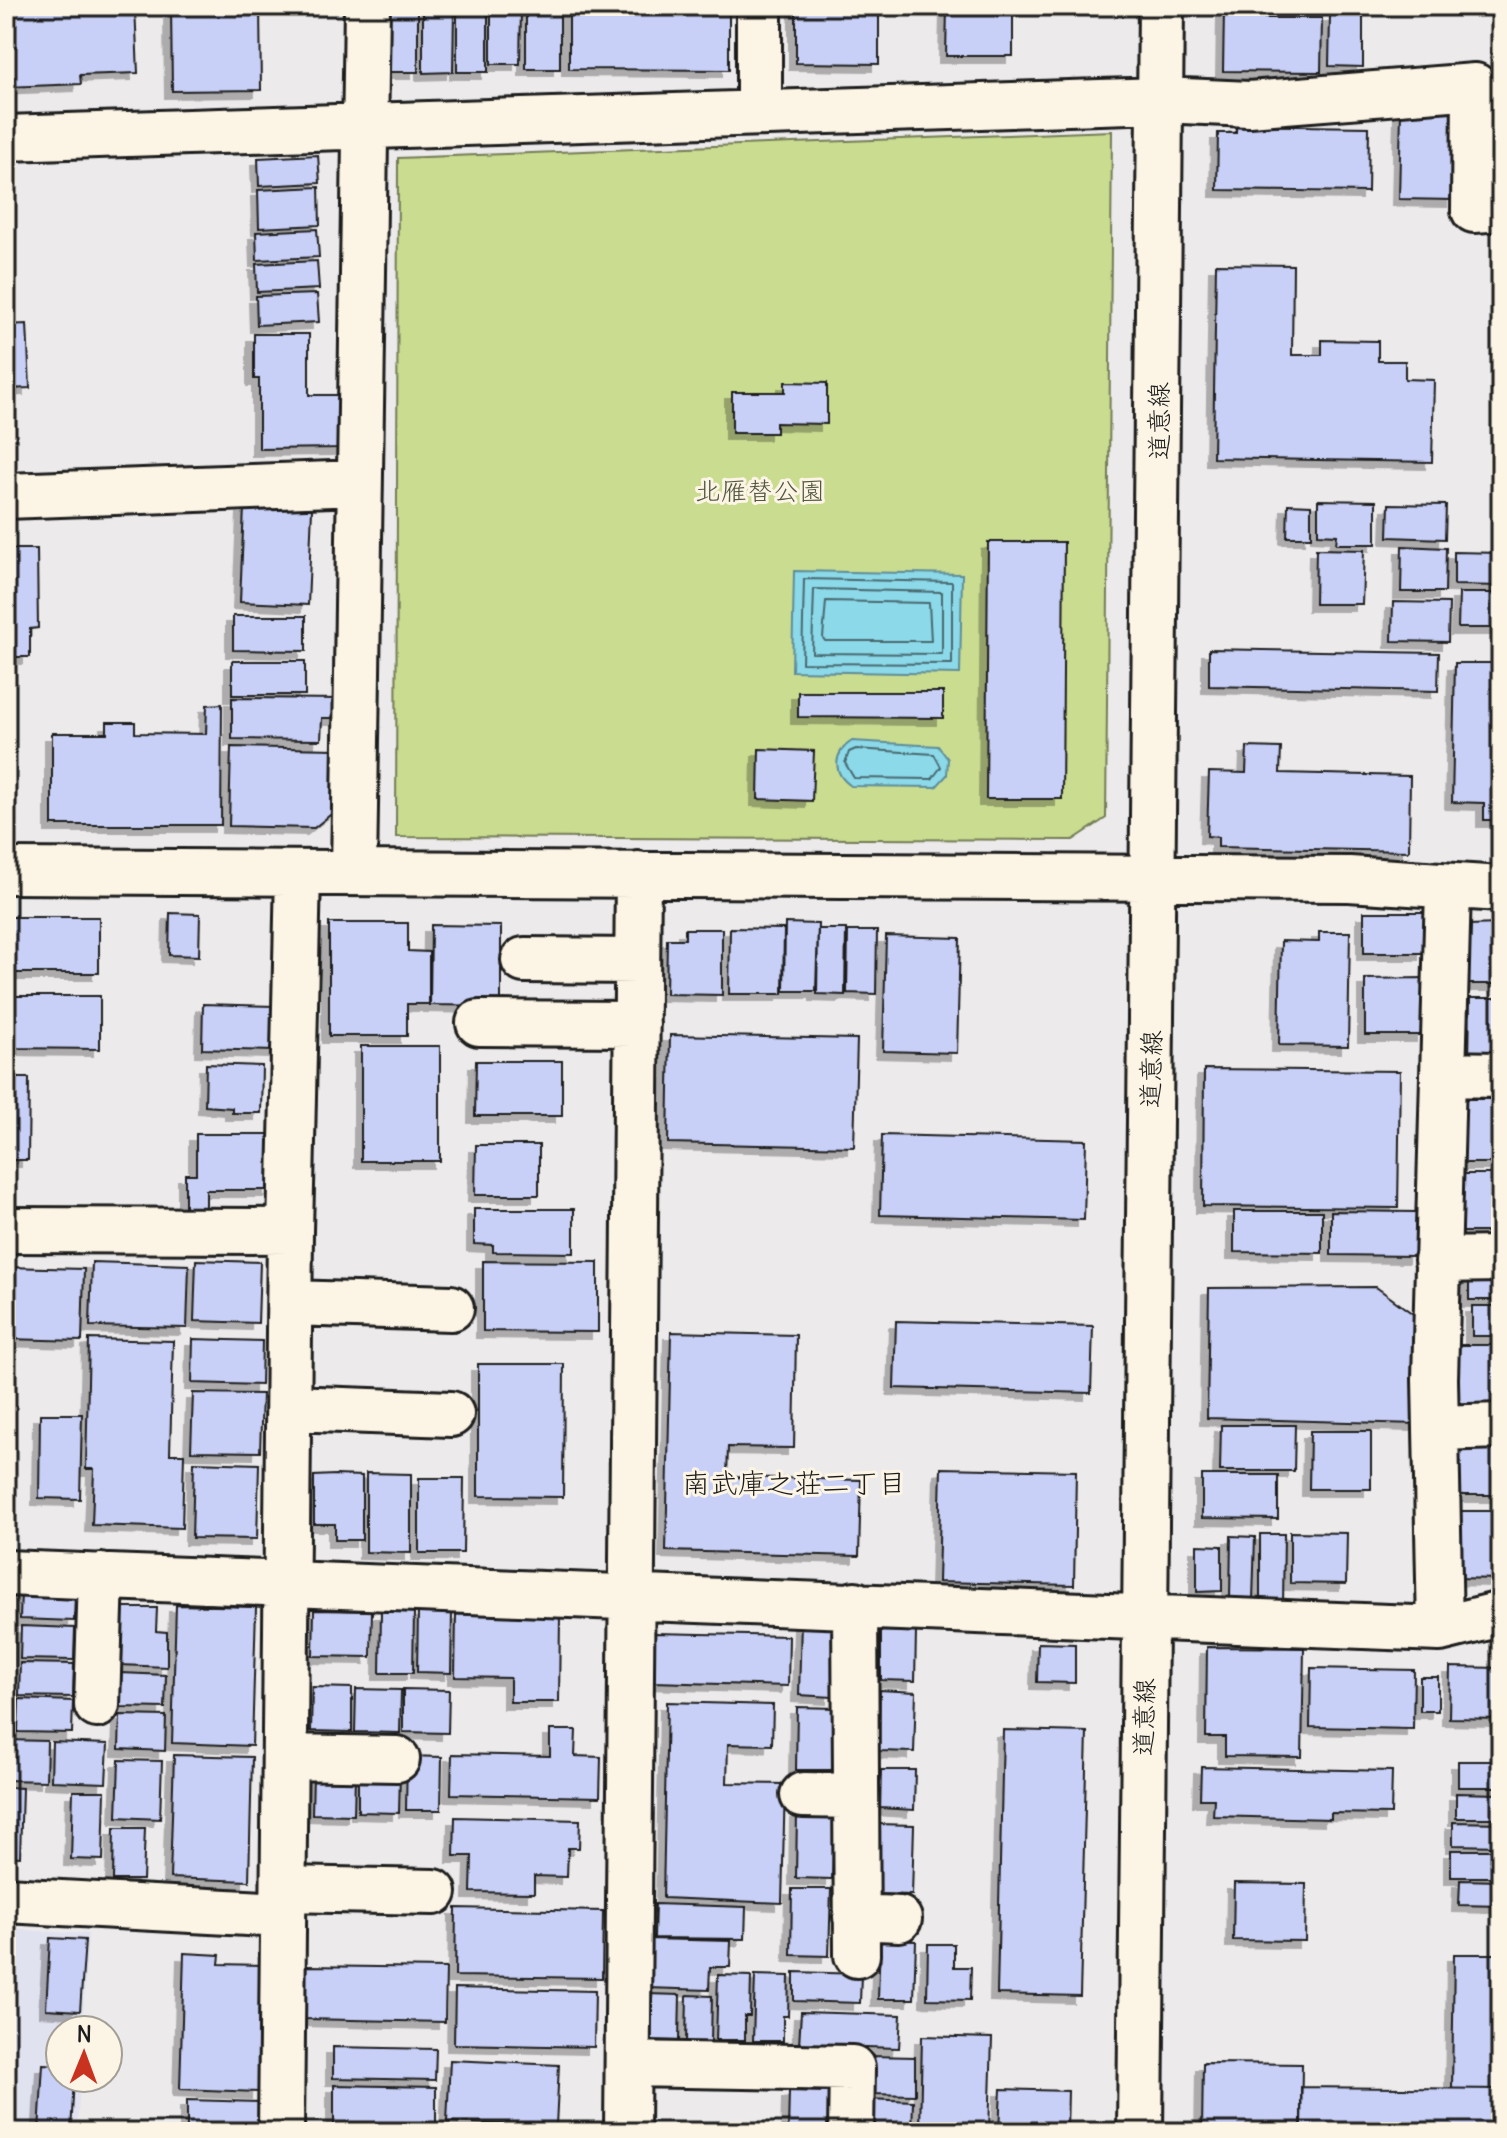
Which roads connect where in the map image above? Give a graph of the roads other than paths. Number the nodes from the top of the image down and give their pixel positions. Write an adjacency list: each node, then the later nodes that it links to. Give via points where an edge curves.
1 (367, 6): 6 (street)
2 (759, 6): 5 (street)
3 (1161, 6): 4 (street, 道意線)
4 (1161, 100): 5 (street); 8 (street, via 1249,104 1475,86 1474,210); 15 (street, 道意線)
5 (759, 113): 6 (street)
6 (366, 126): 7 (street); 9 (street)
7 (6, 138)
8 (1501, 208)
9 (359, 483): 10 (street); 13 (street)
10 (6, 496)
11 (6, 871): 12 (street)
12 (298, 873): 13 (street); 25 (street)
13 (354, 873): 14 (street)
14 (638, 874): 15 (street); 19 (street)
15 (1154, 877): 16 (street, via 1349,879); 39 (street, 道意線)
16 (1448, 888): 17 (street); 22 (street)
17 (1501, 889)
18 (524, 960): 19 (street)
19 (637, 961): 21 (street)
20 (479, 1023): 21 (street)
21 (637, 1024): 37 (street)
22 (1443, 1074): 23 (street); 27 (street)
23 (1501, 1075)
24 (6, 1230): 25 (street)
25 (290, 1231): 28 (street)
26 (1501, 1259): 27 (street)
27 (1437, 1260): 33 (street)
28 (290, 1303): 29 (street); 30 (street)
29 (451, 1308)
30 (290, 1408): 31 (street); 36 (street)
31 (451, 1414)
32 (1501, 1426): 33 (street)
33 (1438, 1428): 41 (street)
34 (6, 1573): 35 (street)
35 (101, 1576): 36 (street); 42 (street)
36 (289, 1584): 37 (street); 43 (street)
37 (633, 1597): 38 (street); 51 (street)
38 (855, 1604): 39 (street); 46 (street)
39 (1145, 1614): 41 (street); 55 (street, 道意線)
40 (1501, 1614): 41 (street)
41 (1440, 1629)
42 (97, 1705)
43 (286, 1757): 44 (street); 49 (street)
44 (397, 1759)
45 (803, 1795): 46 (street)
46 (856, 1796): 50 (street)
47 (434, 1892): 49 (street)
48 (6, 1900): 49 (street)
49 (284, 1902): 52 (street)
50 (871, 1931)
51 (628, 2064): 53 (street); 54 (street, via 852,2068)
52 (281, 2132)
53 (627, 2132)
54 (851, 2132)
55 (1140, 2132)

